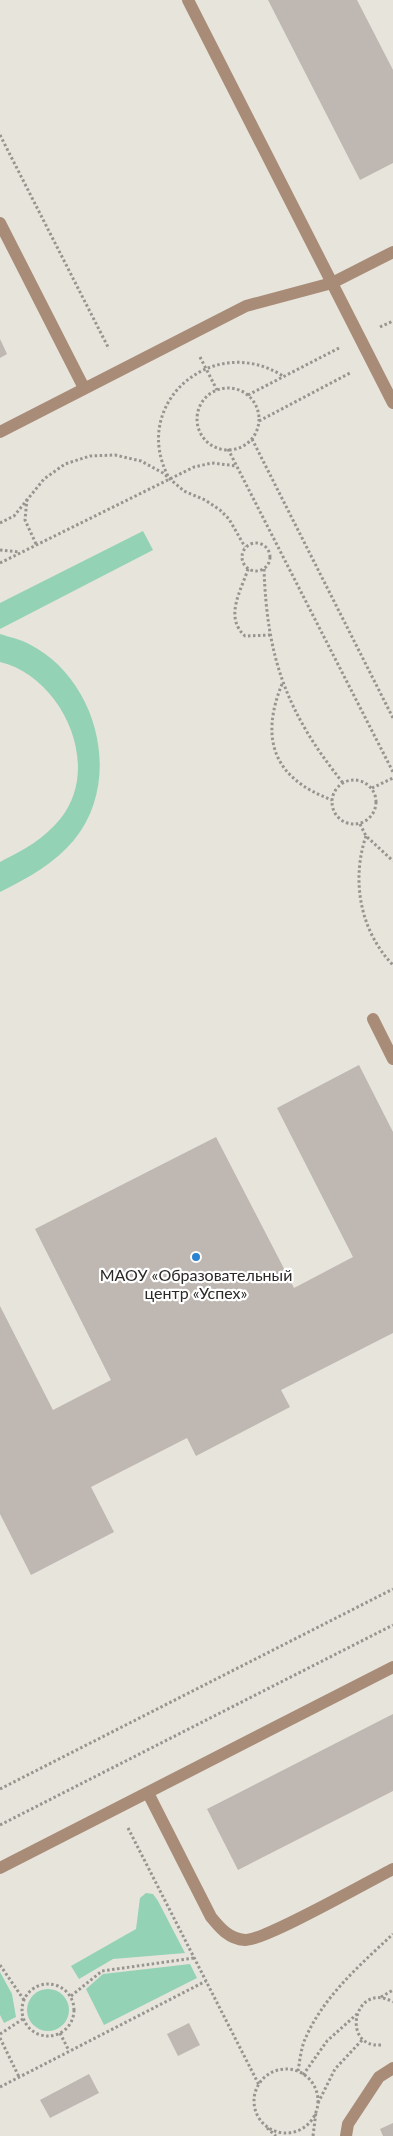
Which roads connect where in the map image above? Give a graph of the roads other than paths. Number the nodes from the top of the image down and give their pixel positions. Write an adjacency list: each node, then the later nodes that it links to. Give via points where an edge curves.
1 (188, 0): 5 (lane)
2 (0, 224): 3 (lane)
3 (3, 239): 6 (lane)
4 (393, 252): 5 (lane)
5 (332, 283): 6 (lane, via 246,306); 7 (lane)
6 (84, 388): 8 (lane)
7 (393, 403)
8 (0, 432)
9 (373, 1019): 10 (lane)
10 (393, 1059)
11 (393, 1667): 12 (lane)
12 (148, 1793): 13 (lane); 14 (lane, via 211,1917 223,1933 245,1940 271,1932)
13 (0, 1868)
14 (393, 1869)
15 (393, 2068): 16 (lane, via 379,2077 348,2124)
16 (346, 2136)

